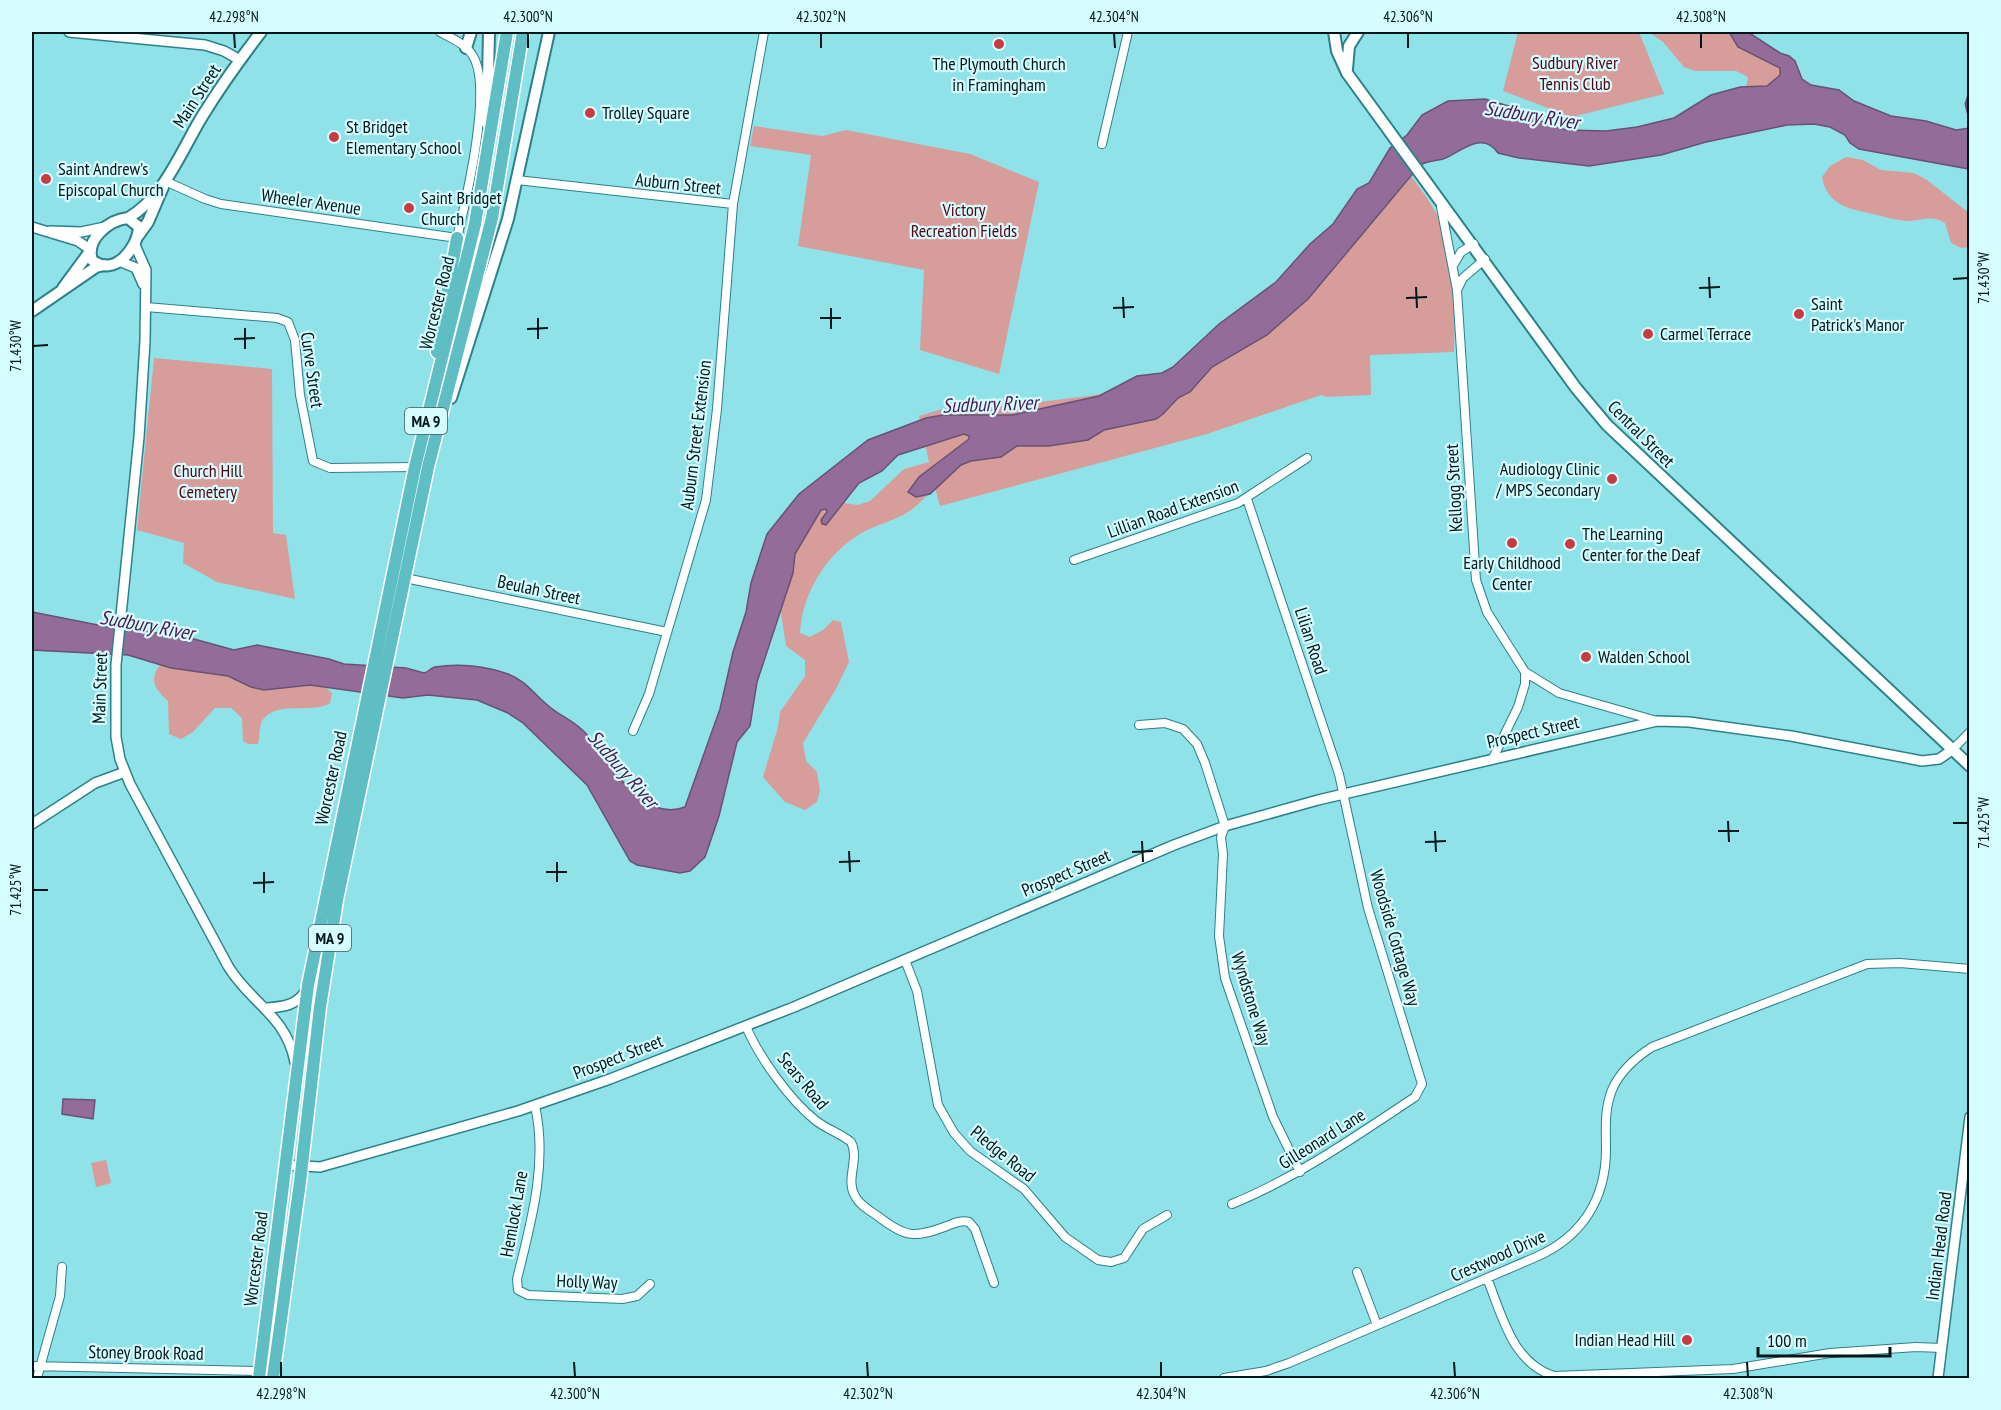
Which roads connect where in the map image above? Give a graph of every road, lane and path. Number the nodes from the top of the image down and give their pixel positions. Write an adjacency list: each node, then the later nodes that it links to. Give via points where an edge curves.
1 (69, 32): 13 (street)
2 (261, 32): 15 (main road, Main Street)
3 (440, 32): 14 (street)
4 (471, 32): 14 (main road)
5 (489, 32): 20 (main road, Worcester Road)
6 (507, 32): 20 (highway, Worcester Road / MA 9)
7 (524, 32): 43 (highway, Worcester Road / MA 9, via 492,218)
8 (549, 32): 18 (main road, Worcester Road)
9 (764, 32): 22 (street, Auburn Street)
10 (1128, 32): 17 (street)
11 (1334, 32): 16 (main road, Central Street)
12 (1358, 32): 16 (main road, via 1349,46)
13 (118, 34): 15 (street, via 205,45)
14 (466, 48): 27 (street, Worcester Road, via 478,72 479,115)
15 (240, 60): 19 (main road, Main Street)
16 (1347, 73): 21 (main road, Central Street)
17 (1102, 144)
18 (517, 180): 22 (street, Auburn Street); 43 (main road, Worcester Road, via 504,234)
19 (165, 181): 23 (main road, Main Street, via 146,206); 27 (street, Wheeler Avenue, via 221,204); 28 (main road, Main Street)
20 (481, 192): 40 (highway, Worcester Road / MA 9)
21 (1437, 194): 29 (main road, Central Street); 34 (street, Kellogg Street)
22 (733, 204): 47 (street, Auburn Street Extension, via 707,494)
23 (128, 218): 25 (main road, Main Street); 28 (main road, via 139,227)
24 (32, 227): 26 (street)
25 (105, 227): 26 (street, via 81,232); 30 (main road)
26 (48, 231): 30 (street)
27 (457, 238): 40 (highway)
28 (136, 240): 32 (main road); 35 (street, Main Street, via 146,270)
29 (1474, 244): 31 (main road, Central Street); 34 (street, via 1461,252)
30 (91, 250): 33 (main road, via 92,260); 37 (main road)
31 (1485, 259): 36 (street, via 1463,278); 55 (main road, Central Street, via 1576,388 1620,439)
32 (119, 261): 33 (main road); 35 (street, via 136,268)
33 (104, 265): 37 (main road)
34 (1453, 266): 36 (street, Kellogg Street)
35 (146, 290): 38 (street, Main Street)
36 (1457, 290): 49 (street, Kellogg Street, via 1475,573 1487,612)
37 (62, 291): 39 (main road)
38 (146, 307): 42 (street, Curve Street, via 288,322 295,340 300,395 313,461 330,468); 58 (street, Main Street, via 141,407 116,665 116,737)
39 (32, 311)
40 (430, 405): 42 (highway, Worcester Road / MA 9)
41 (1307, 458): 44 (street, Lillian Road Extension)
42 (415, 467): 48 (highway, Worcester Road / MA 9)
43 (428, 467): 46 (highway, Worcester Road / MA 9)
44 (1247, 499): 45 (street, Lillian Road Extension); 59 (street, Lilian Road)
45 (1074, 560)
46 (405, 578): 47 (street, Beulah Street); 48 (highway, Worcester Road / MA 9)
47 (667, 632): 53 (street, Auburn Street Extension, via 646,704)
48 (382, 652): 50 (highway, Worcester Road / MA 9)
49 (1525, 672): 51 (street, Kellogg Street, via 1559,693); 56 (street, via 1518,707)
50 (370, 711): 64 (highway, Worcester Road / MA 9); 72 (highway, Worcester Road / MA 9, via 328,955)
51 (1657, 721): 55 (street, Prospect Street, via 1791,736 1922,761 1939,759); 56 (street, Prospect Street)
52 (1139, 724): 61 (street, via 1174,725 1190,735 1201,753)
53 (633, 732)
54 (1970, 732): 55 (street)
55 (1952, 750): 57 (main road, Central Street)
56 (1493, 758): 59 (street, Prospect Street)
57 (1970, 766)
58 (124, 772): 60 (street, via 95,783); 65 (street, Main Street, via 234,977)
59 (1344, 794): 61 (street, Prospect Street); 68 (street, Woodside Cottage Way, via 1368,908 1421,1073)
60 (32, 824)
61 (1225, 826): 62 (street, Prospect Street, via 1150,854); 73 (street, Wyndstone Way, via 1221,837 1219,924 1222,967 1273,1117)
62 (905, 960): 66 (street, Prospect Street); 75 (street, Pledge Road, via 917,991 938,1105 970,1151 1024,1189 1065,1236 1098,1260 1124,1258 1143,1229)
63 (1970, 969): 78 (street, Crestwood Drive, via 1867,964 1652,1047 1629,1064 1612,1089 1606,1116 1603,1179 1587,1218 1557,1247)
64 (308, 985): 65 (street, via 297,1001); 67 (highway, Worcester Road / MA 9)
65 (267, 1008): 67 (street, Main Street, via 289,1041)
66 (746, 1026): 69 (street, Prospect Street); 79 (street, Sears Road, via 796,1101 822,1125 851,1142 852,1187 861,1204 893,1229 906,1234 924,1234 959,1221 969,1222)
67 (296, 1068): 71 (highway, Worcester Road / MA 9)
68 (1421, 1089): 73 (street, Gilleonard Lane, via 1415,1097)
69 (535, 1106): 72 (street, Prospect Street, via 320,1167); 81 (street, Hemlock Lane, via 539,1131 536,1196 517,1279)
70 (1970, 1117): 83 (street, Indian Head Road)
71 (286, 1165): 72 (street, Prospect Street); 85 (highway, Worcester Road / MA 9)
72 (301, 1167): 87 (highway, Worcester Road / MA 9)
73 (1300, 1172): 74 (street, Gilleonard Lane)
74 (1232, 1204)
75 (1167, 1215)
76 (62, 1267): 84 (street, via 60,1296)
77 (1357, 1272): 82 (street)
78 (1487, 1278): 82 (street, Crestwood Drive); 83 (street, via 1510,1336 1522,1355 1535,1368 1554,1376 1733,1369 1830,1353)
79 (994, 1283)
80 (650, 1284): 81 (street, Holly Way, via 637,1296 622,1299 528,1295)
81 (518, 1290)
82 (1377, 1325): 88 (street, Crestwood Drive, via 1277,1367)
83 (1942, 1348): 89 (street, Indian Head Road)
84 (35, 1366): 85 (street, Stoney Brook Road); 86 (street)
85 (260, 1375)
86 (36, 1378)
87 (273, 1378)
88 (1224, 1378)
89 (1938, 1378)

